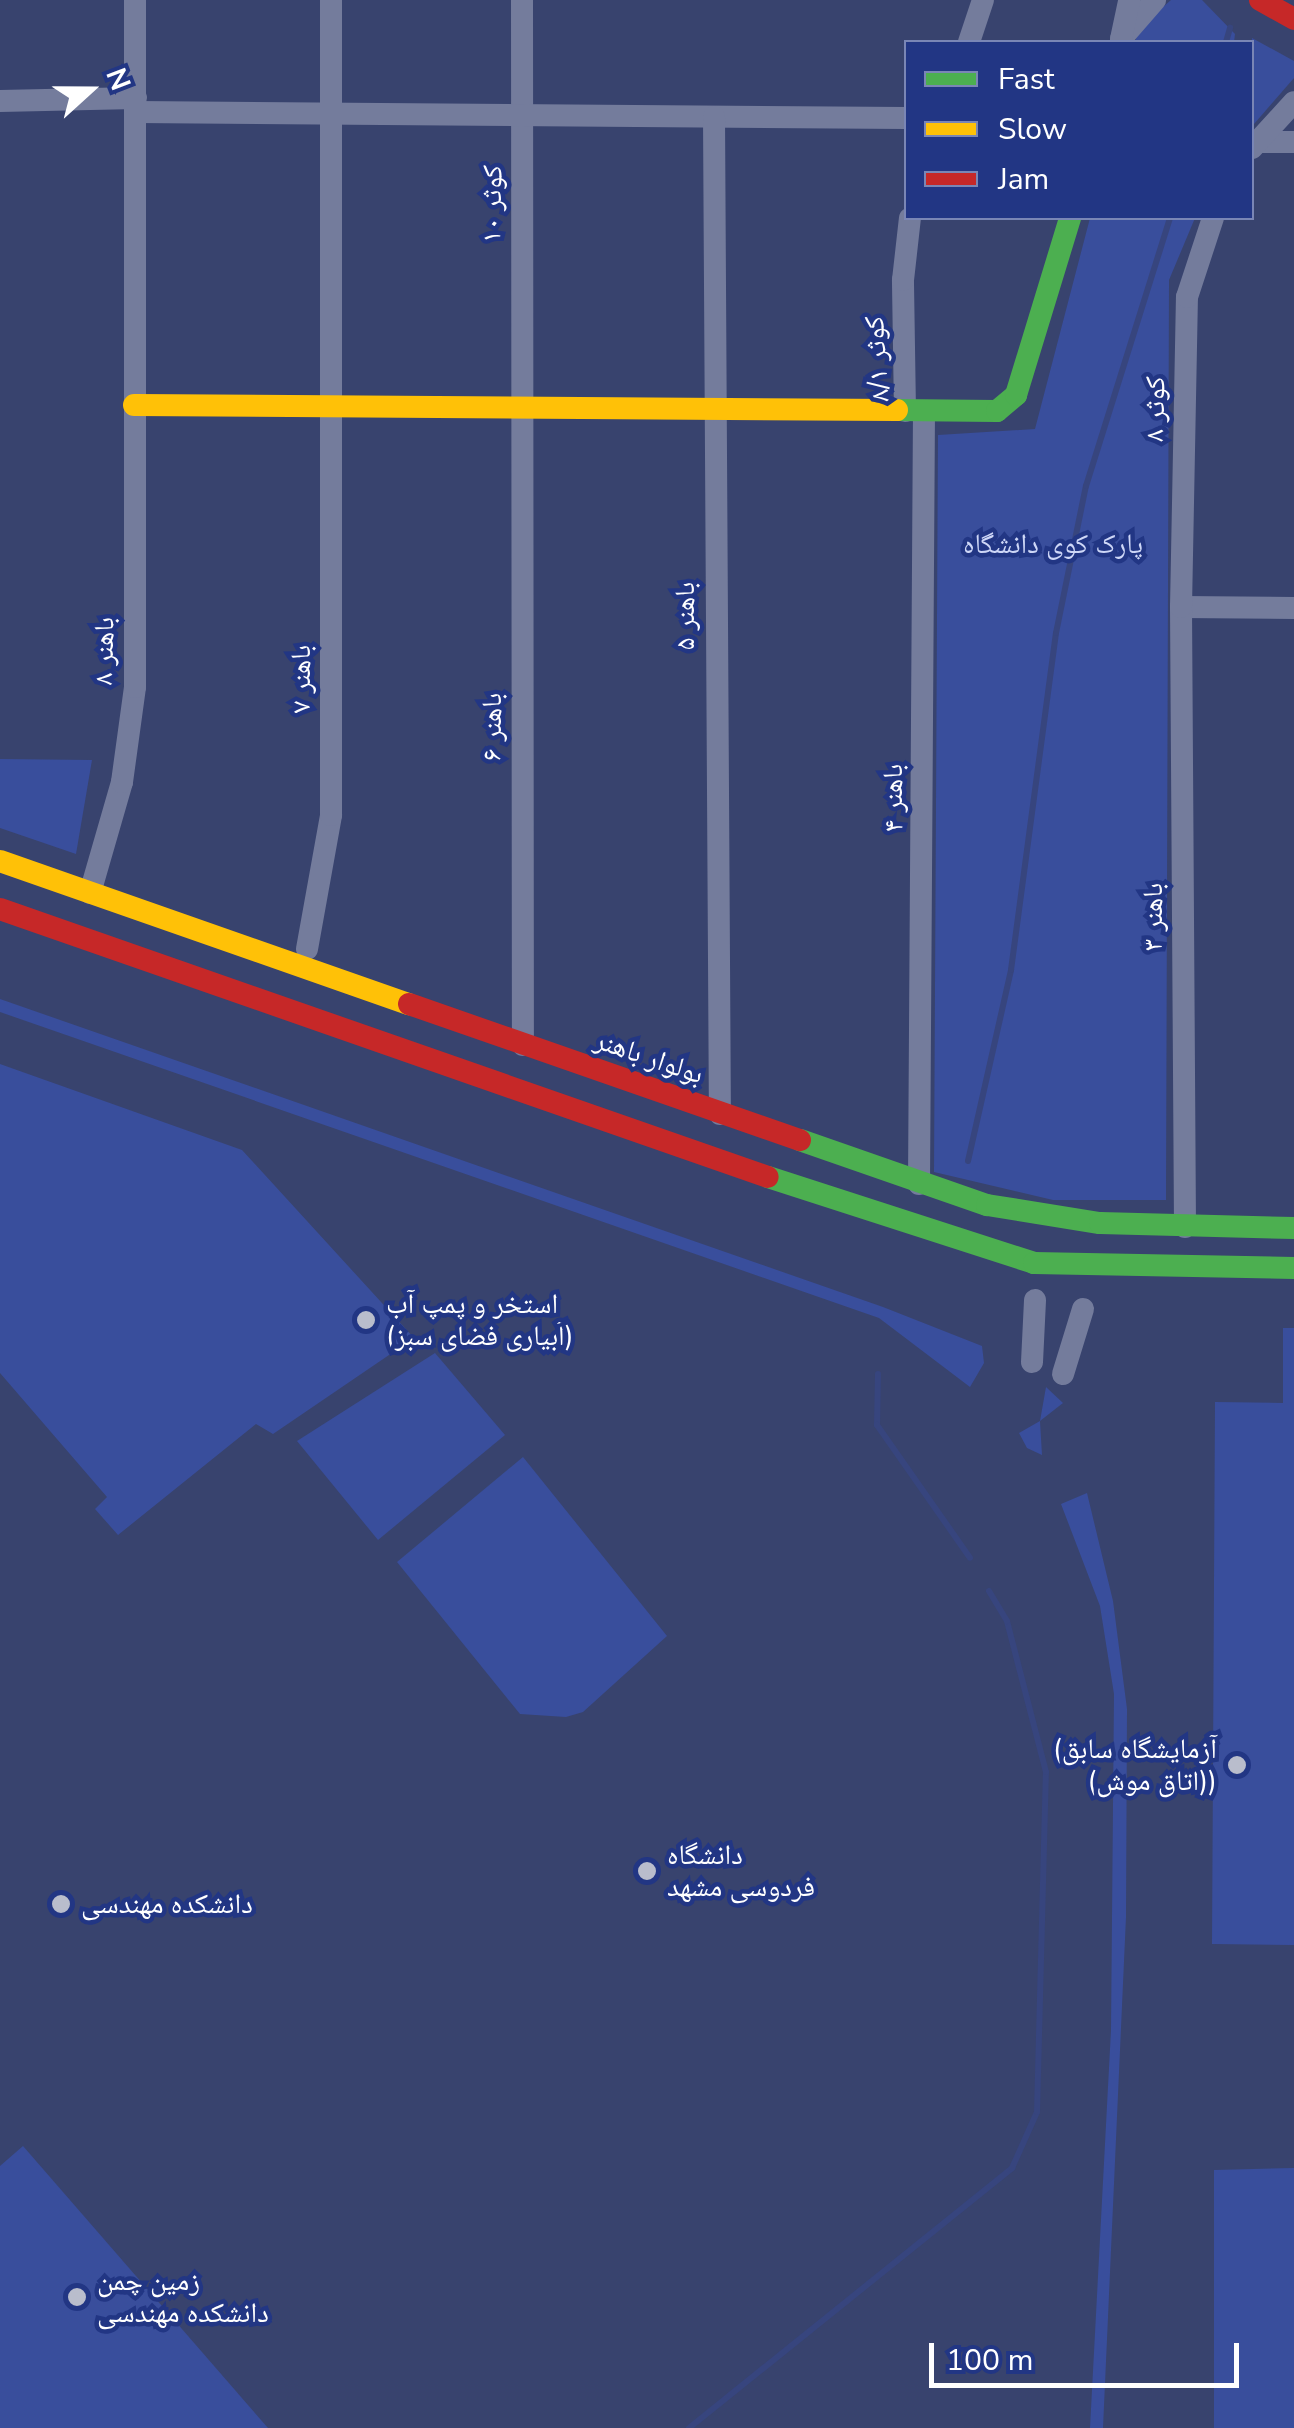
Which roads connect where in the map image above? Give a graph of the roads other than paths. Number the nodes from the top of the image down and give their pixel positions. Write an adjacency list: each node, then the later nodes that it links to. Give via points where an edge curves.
1 (134, 0): 14 (street, باهنر ۸)
2 (331, 0): 15 (street, باهنر ۷)
3 (522, 0): 16 (street, کوثر ۱۰)
4 (984, 0): 9 (street)
5 (1129, 0): 10 (street)
6 (1156, 0): 11 (street)
7 (1260, 0): 8 (street)
8 (1294, 19)
9 (970, 40)
10 (1121, 40)
11 (1122, 40)
12 (0, 100): 14 (street)
13 (1294, 102): 20 (street)
14 (136, 105): 15 (street); 24 (street, باهنر ۸)
15 (332, 113): 16 (street); 25 (street, باهنر ۷)
16 (523, 115): 17 (street); 26 (street, کوثر ۱۰)
17 (714, 117): 18 (street); 27 (street, باهنر ۵)
18 (904, 118)
19 (1294, 142): 20 (street)
20 (1254, 145)
21 (910, 220): 28 (street, کوثر ۸/۱, via 903,280)
22 (1069, 220): 28 (street, کوثر ۸/۱, via 1016,395 997,411)
23 (1212, 220): 29 (street, کوثر ۸, via 1187,297)
24 (134, 405): 25 (street); 32 (street, باهنر ۸, via 136,687 122,782)
25 (330, 407): 26 (street); 34 (street, باهنر ۷, via 331,814)
26 (520, 409): 27 (street); 36 (street, باهنر ۶)
27 (714, 411): 28 (street); 38 (street, باهنر ۵)
28 (914, 412): 39 (street, باهنر ۴)
29 (1181, 606): 30 (street); 40 (street, باهنر ۳)
30 (1294, 608)
31 (0, 861): 32 (street, بولوار باهنر)
32 (90, 893): 35 (street, بولوار باهنر)
33 (0, 909): 37 (street)
34 (307, 949)
35 (433, 1014): 36 (street, بولوار باهنر); 37 (street)
36 (523, 1045): 38 (street, بولوار باهنر)
37 (418, 1056): 42 (street, via 905,1227 1034,1264)
38 (720, 1114): 39 (street, بولوار باهنر)
39 (919, 1184): 40 (street, بولوار باهنر, via 1042,1219)
40 (1184, 1228): 41 (street, بولوار باهنر)
41 (1294, 1228)
42 (1294, 1268)
43 (1035, 1300): 45 (street)
44 (1083, 1309): 46 (street)
45 (1032, 1362)
46 (1063, 1374)

